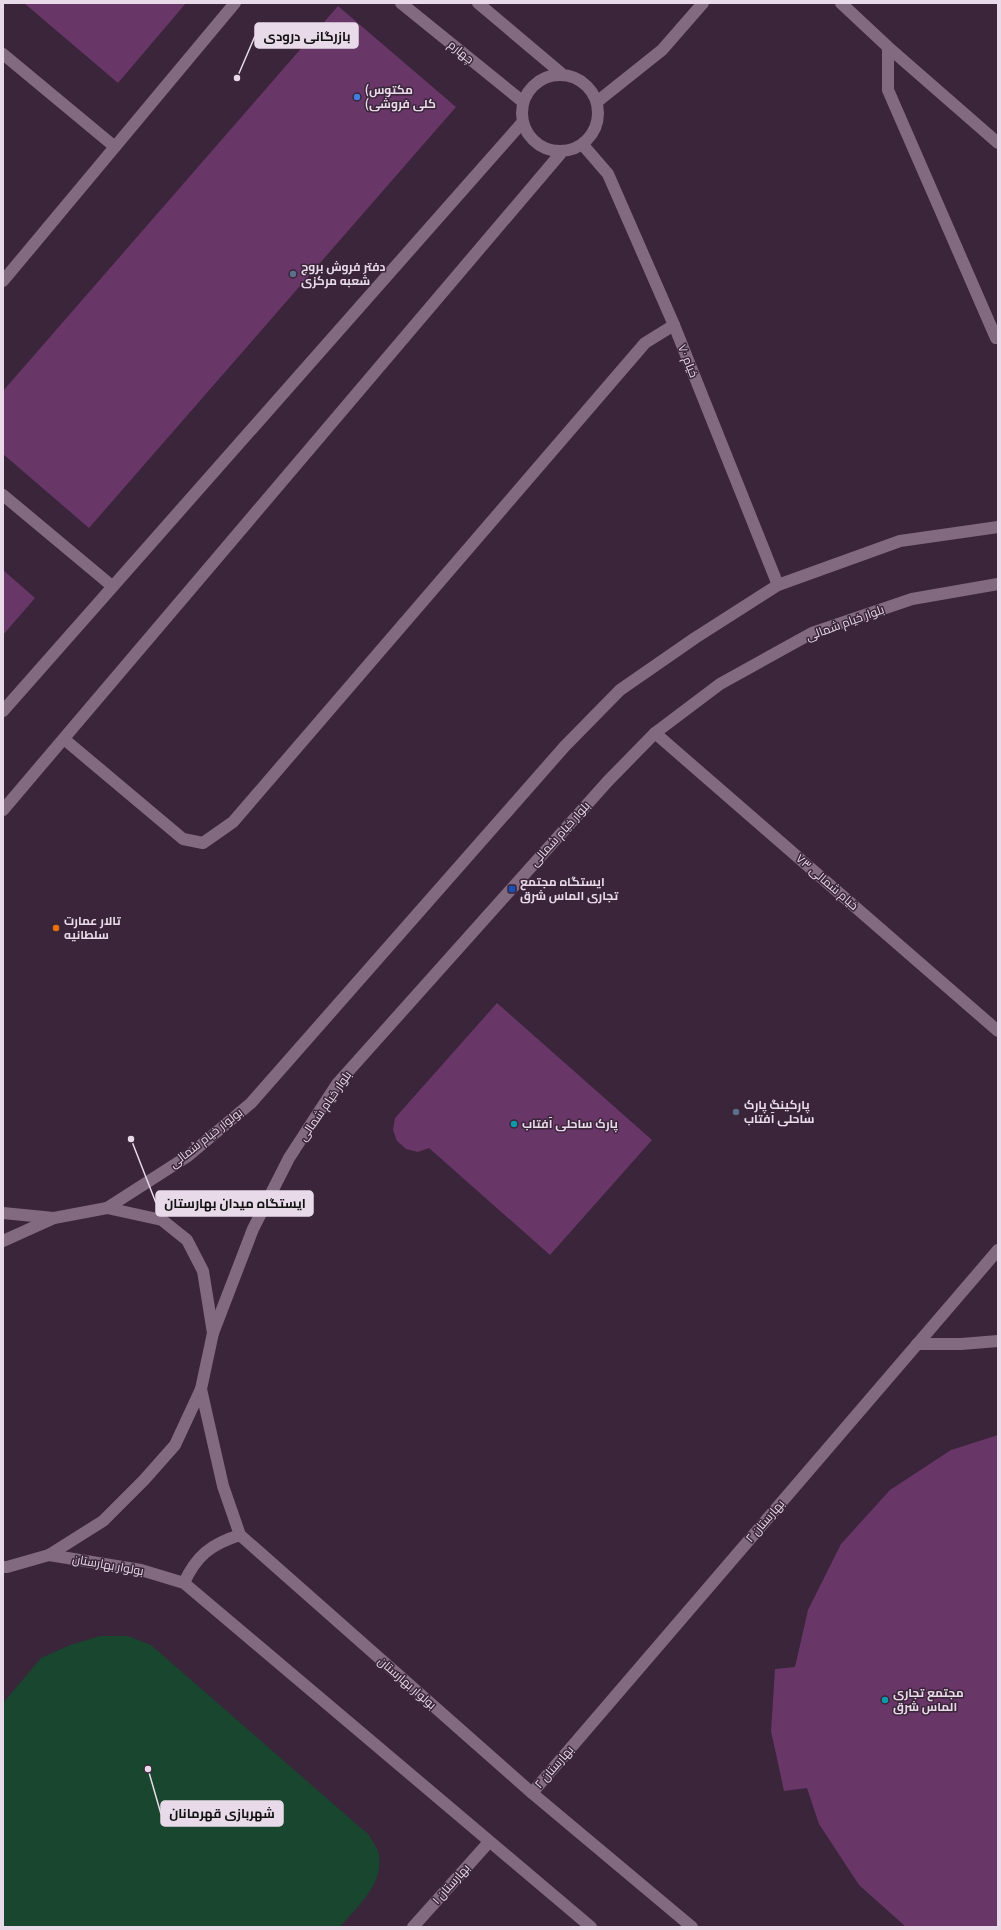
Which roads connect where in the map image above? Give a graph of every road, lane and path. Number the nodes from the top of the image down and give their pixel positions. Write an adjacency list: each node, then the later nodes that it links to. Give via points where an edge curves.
1 (235, 3): 14 (street)
2 (401, 3): 9 (street, چهارم)
3 (478, 3): 8 (street)
4 (703, 3): 10 (street, via 662,50)
5 (842, 3): 6 (street)
6 (888, 47): 12 (street); 18 (street, via 888,90)
7 (3, 54): 14 (street)
8 (561, 73): 9 (street, via 536,81); 10 (street, via 584,81)
9 (522, 101): 11 (street)
10 (598, 101): 13 (street, via 598,125)
11 (521, 124): 15 (street, via 536,145); 23 (street)
12 (998, 143)
13 (583, 145): 15 (street); 17 (street, خیام ۷۰, via 608,174)
14 (115, 147): 16 (street)
15 (561, 153): 26 (street)
16 (3, 281)
17 (674, 325): 22 (street, خیام ۷۰); 26 (street, via 645,343 233,822 203,843 183,839)
18 (998, 338)
19 (3, 495): 23 (street)
20 (998, 527): 22 (street, via 900,540)
21 (998, 584): 25 (street, بلوار خیام شمالی, via 912,599 812,633 720,684)
22 (778, 585): 29 (street, بولوار خیام شمالی, via 620,690 565,746 251,1103 188,1156)
23 (112, 586): 24 (street)
24 (3, 711)
25 (655, 733): 28 (street, خیام شمالی ۷۳); 34 (street, بلوار خیام شمالی, via 608,781 337,1084 289,1158 256,1223)
26 (64, 739): 27 (street)
27 (3, 810)
28 (998, 1031)
29 (107, 1208): 31 (street); 34 (street, via 162,1220 187,1240 203,1271)
30 (3, 1212): 31 (street)
31 (54, 1218): 32 (street)
32 (3, 1241)
33 (998, 1250): 36 (street, بهارستان ۲)
34 (212, 1333): 37 (street)
35 (998, 1341): 36 (street)
36 (917, 1344): 42 (street, بهارستان ۲)
37 (201, 1389): 38 (street, بولوار بهارستان, via 223,1486); 39 (street, via 175,1444 144,1480 103,1521)
38 (240, 1535): 41 (street, via 211,1547 190,1569); 42 (street, بولوار بهارستان)
39 (49, 1555): 40 (street); 41 (street, بولوار بهارستان, via 141,1570)
40 (4, 1568)
41 (184, 1583): 43 (street, بولوار بهارستان)
42 (532, 1793): 46 (street, بولوار بهارستان)
43 (489, 1842): 44 (street, بهارستان ۱); 45 (street, بولوار بهارستان)
44 (413, 1927)
45 (591, 1927)
46 (692, 1927)

